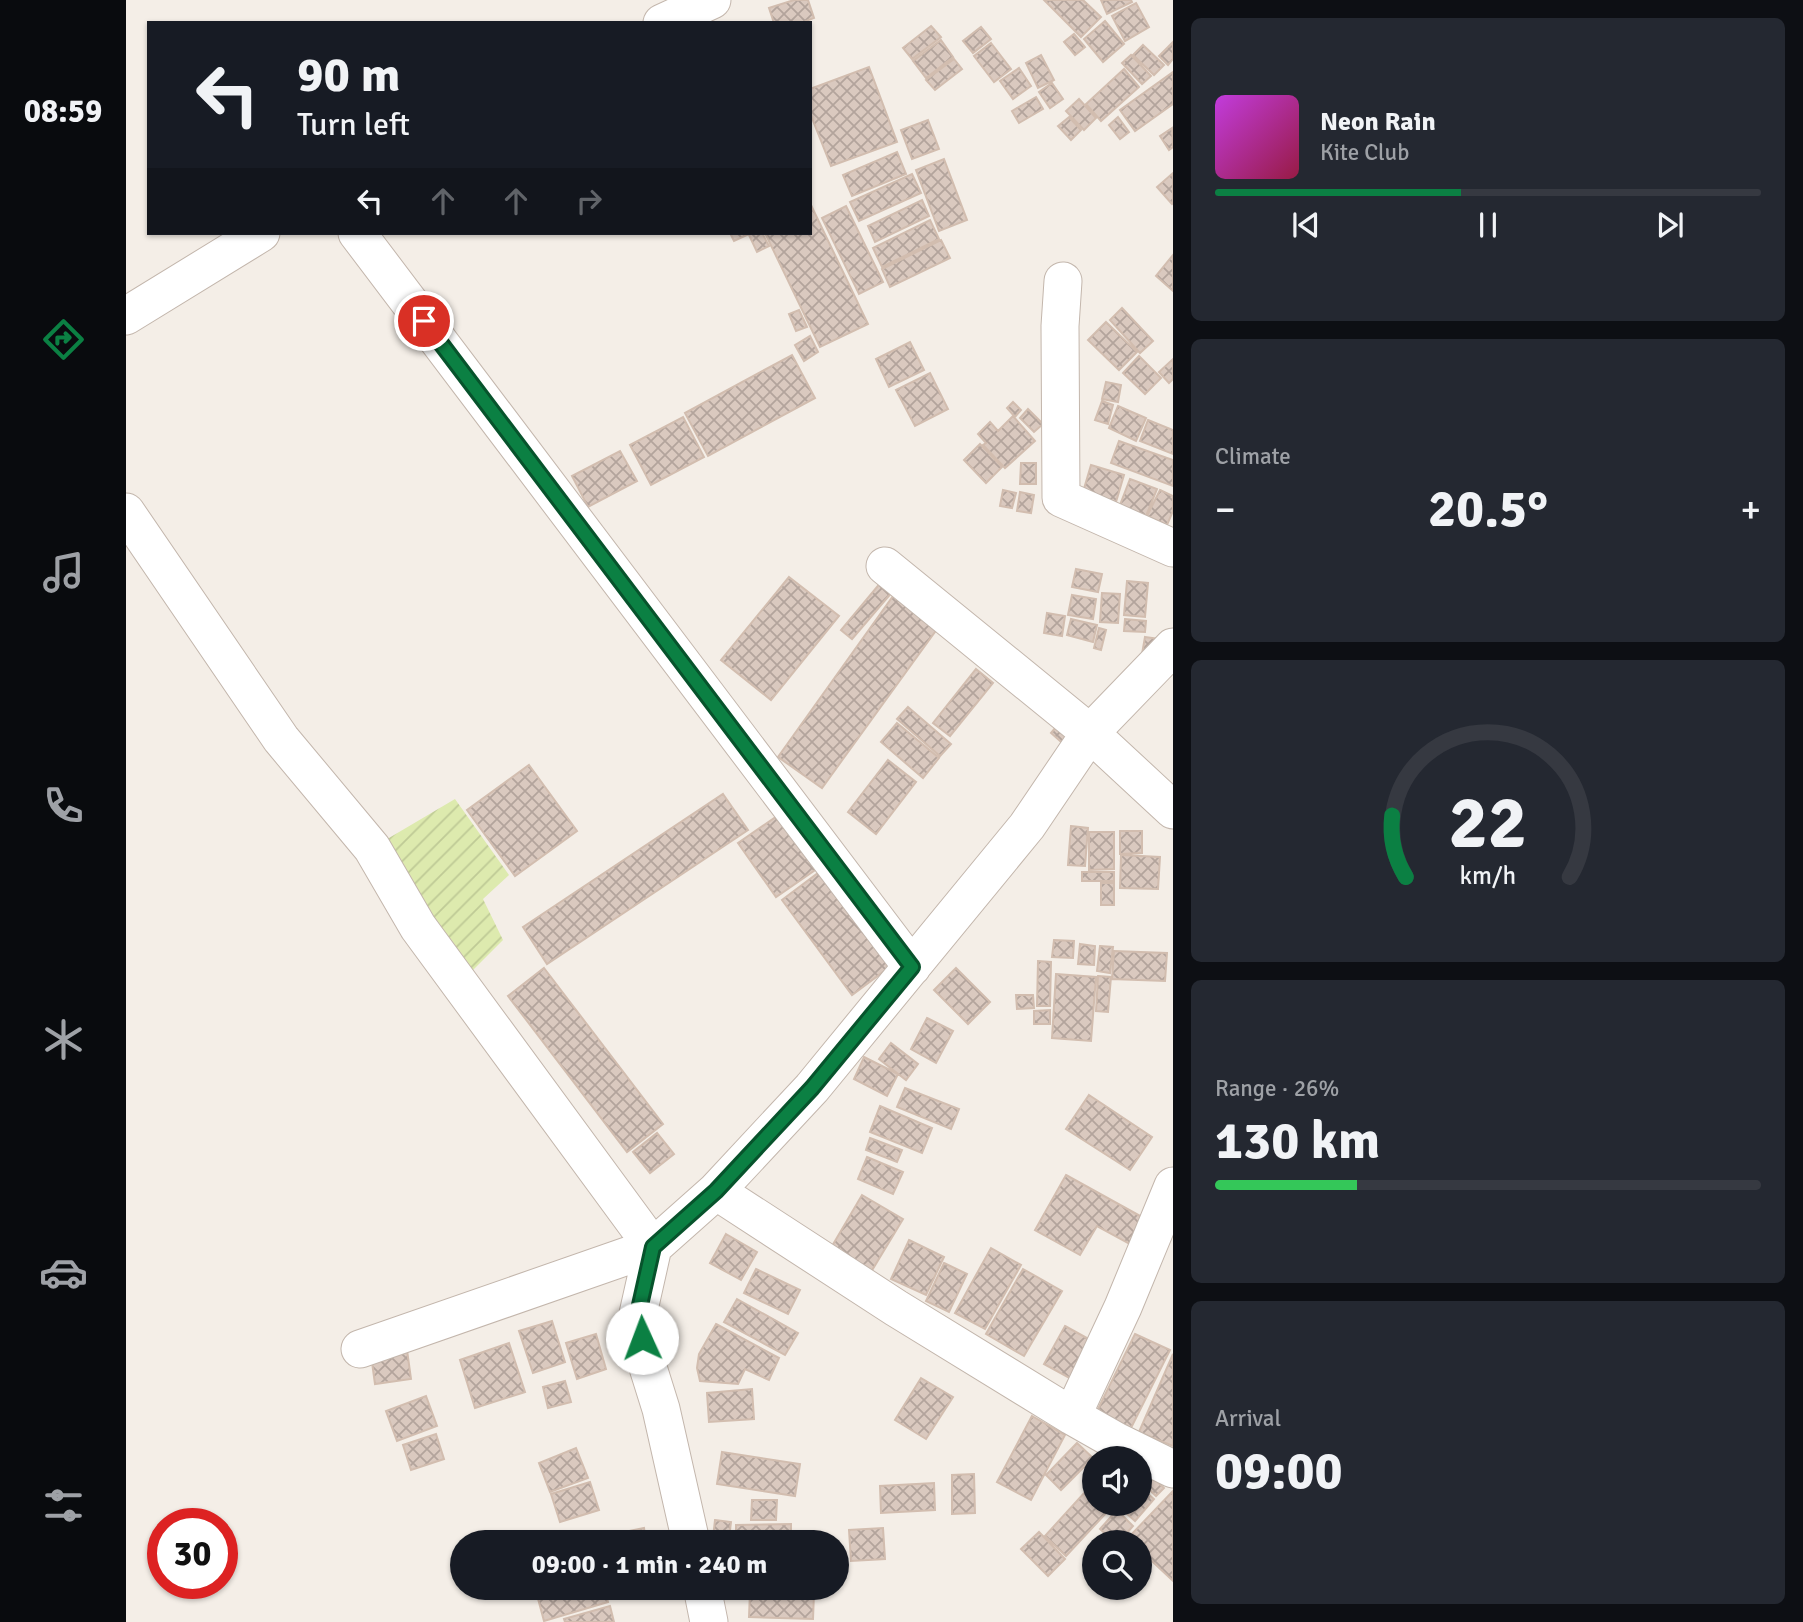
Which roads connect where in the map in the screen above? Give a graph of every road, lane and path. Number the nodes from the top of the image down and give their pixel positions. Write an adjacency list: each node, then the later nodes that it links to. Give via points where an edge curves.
1 (712, 0): 2 (street)
2 (666, 21)
3 (258, 235): 6 (street)
4 (359, 235): 13 (street)
5 (1063, 281): 8 (street, via 1061,498)
6 (126, 316)
7 (126, 512): 16 (street, via 281,739 372,848 418,927)
8 (1173, 548)
9 (885, 566): 11 (street)
10 (1173, 647): 11 (street)
11 (1090, 733): 12 (street); 13 (street, via 1027,827)
12 (1173, 810)
13 (912, 967): 15 (street, via 812,1088)
14 (1173, 1185): 18 (street)
15 (716, 1191): 16 (street); 18 (street)
16 (653, 1247): 17 (street); 20 (street, via 638,1314)
17 (360, 1349)
18 (1072, 1416): 19 (street)
19 (1173, 1469)
20 (688, 1530)

